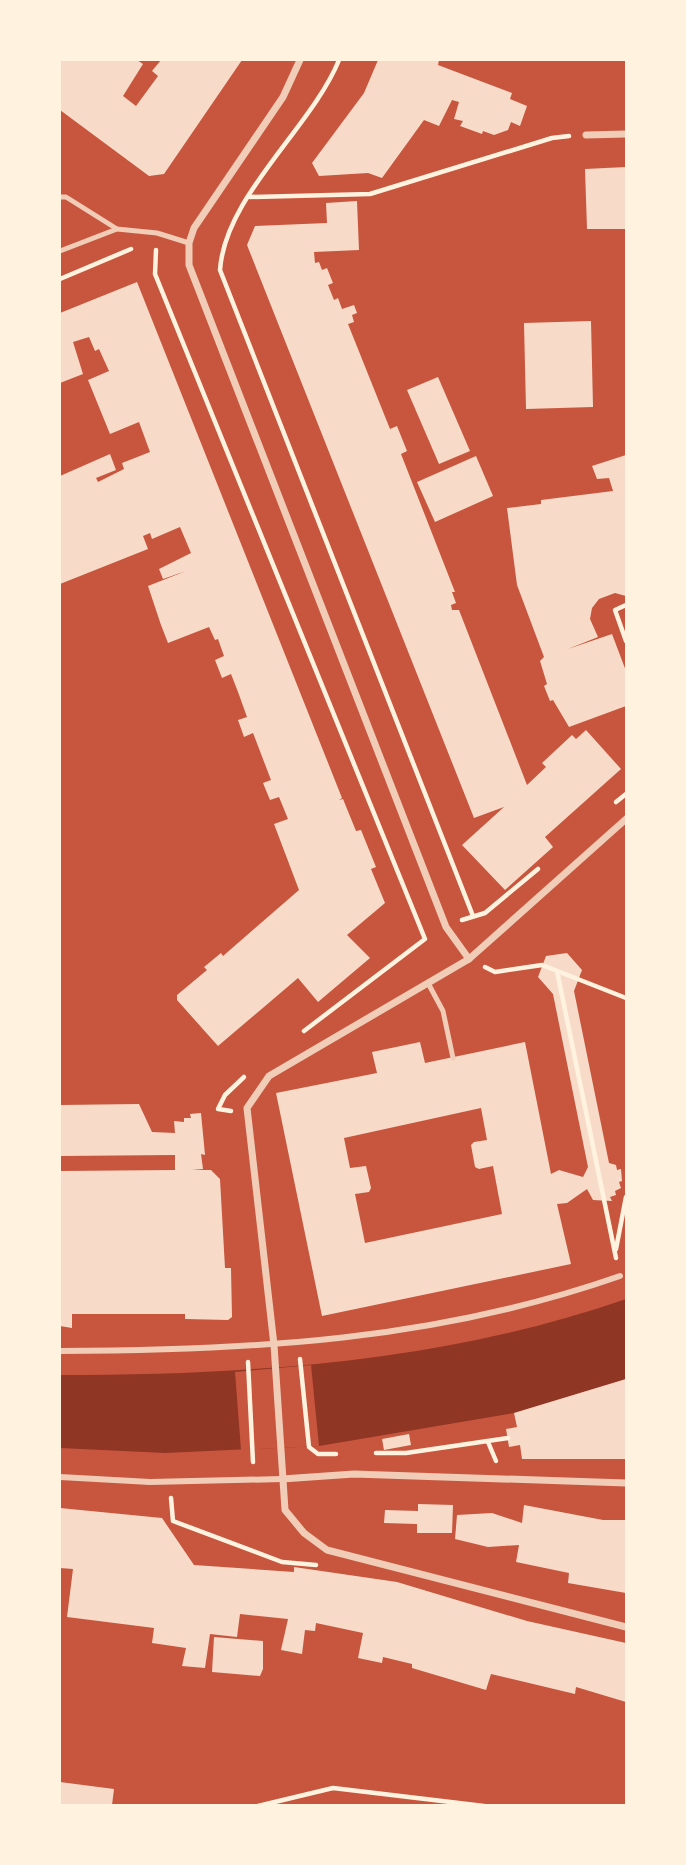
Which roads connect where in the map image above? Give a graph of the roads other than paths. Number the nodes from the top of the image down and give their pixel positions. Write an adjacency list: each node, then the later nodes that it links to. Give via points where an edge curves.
1 (300, 60): 6 (street, via 283,97 215,194)
2 (626, 134): 3 (street)
3 (586, 135)
4 (60, 197): 5 (lane)
5 (117, 229): 6 (lane, via 157,233); 7 (lane)
6 (189, 243): 9 (street, via 189,265 446,927)
7 (60, 251)
8 (626, 819): 9 (street)
9 (469, 959): 10 (street)
10 (428, 983): 11 (lane, via 443,1011); 13 (street, via 269,1076 247,1108)
11 (453, 1058)
12 (620, 1276): 13 (street, via 577,1291 414,1330)
13 (274, 1345): 14 (street); 16 (street)
14 (60, 1351)
15 (60, 1477): 16 (street, via 150,1482)
16 (282, 1479): 17 (street, via 354,1474); 18 (street, via 285,1510 304,1533 327,1550)
17 (626, 1483)
18 (626, 1627)

